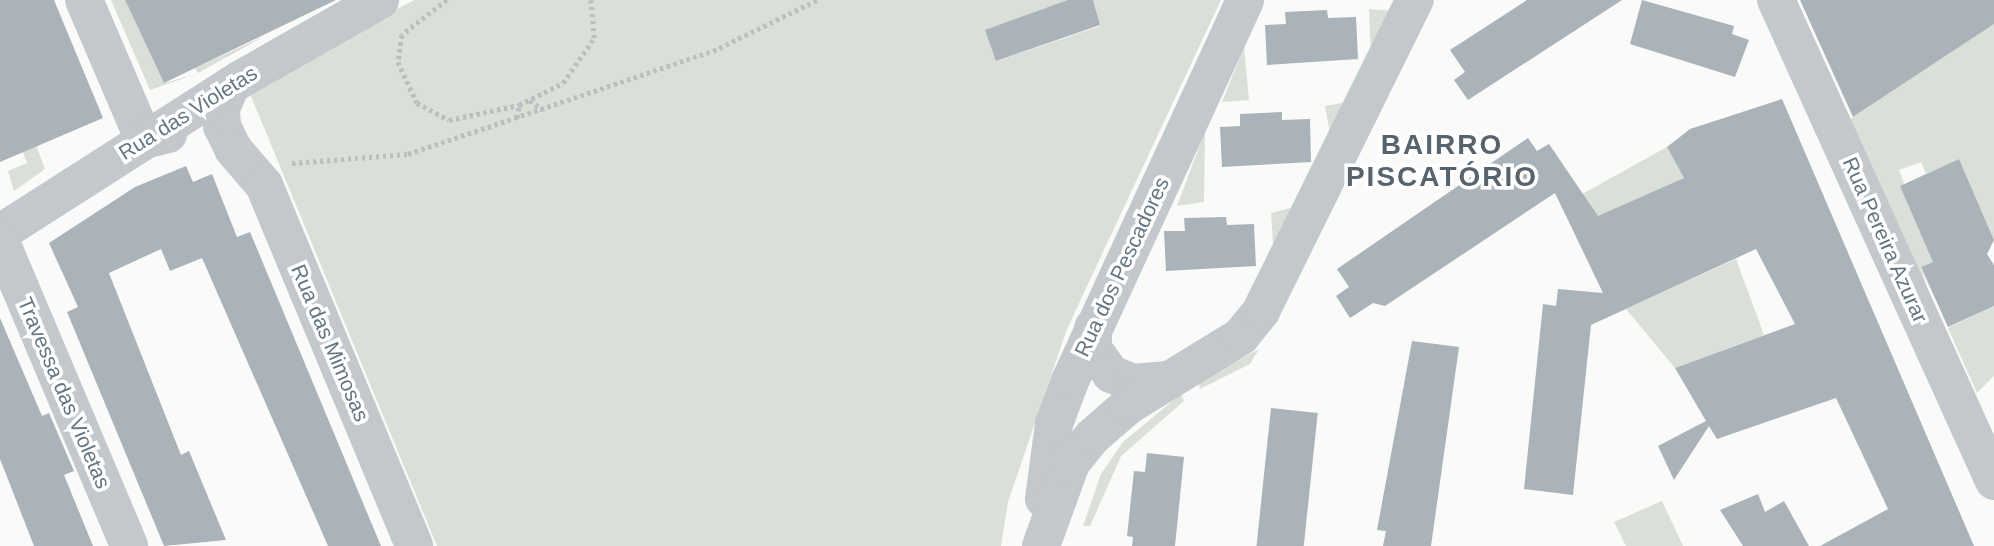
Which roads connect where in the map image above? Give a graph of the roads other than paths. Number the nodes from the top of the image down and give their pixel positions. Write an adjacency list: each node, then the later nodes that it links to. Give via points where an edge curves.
1 (84, 0): 7 (street)
2 (380, 0): 6 (street, Rua das Violetas)
3 (1245, 0): 11 (street, Rua dos Pescadores)
4 (1415, 0): 12 (street, via 1261,312 1241,336)
5 (1776, 0): 13 (street, Rua Pereira Azurar)
6 (231, 85): 7 (street, Rua das Violetas); 8 (street, Rua das Mimosas, via 221,109)
7 (144, 140): 8 (street, via 177,134); 9 (street, Rua das Violetas)
8 (241, 156): 15 (street, Rua das Mimosas)
9 (0, 233)
10 (0, 240): 14 (street, Travessa das Violetas)
11 (1093, 328): 12 (street, via 1093,349 1111,374 1133,383); 16 (street, Rua dos Pescadores, via 1054,424)
12 (1171, 379): 16 (street, via 1110,421 1071,463)
13 (1994, 481)
14 (129, 546)
15 (414, 546)
16 (1041, 546)

